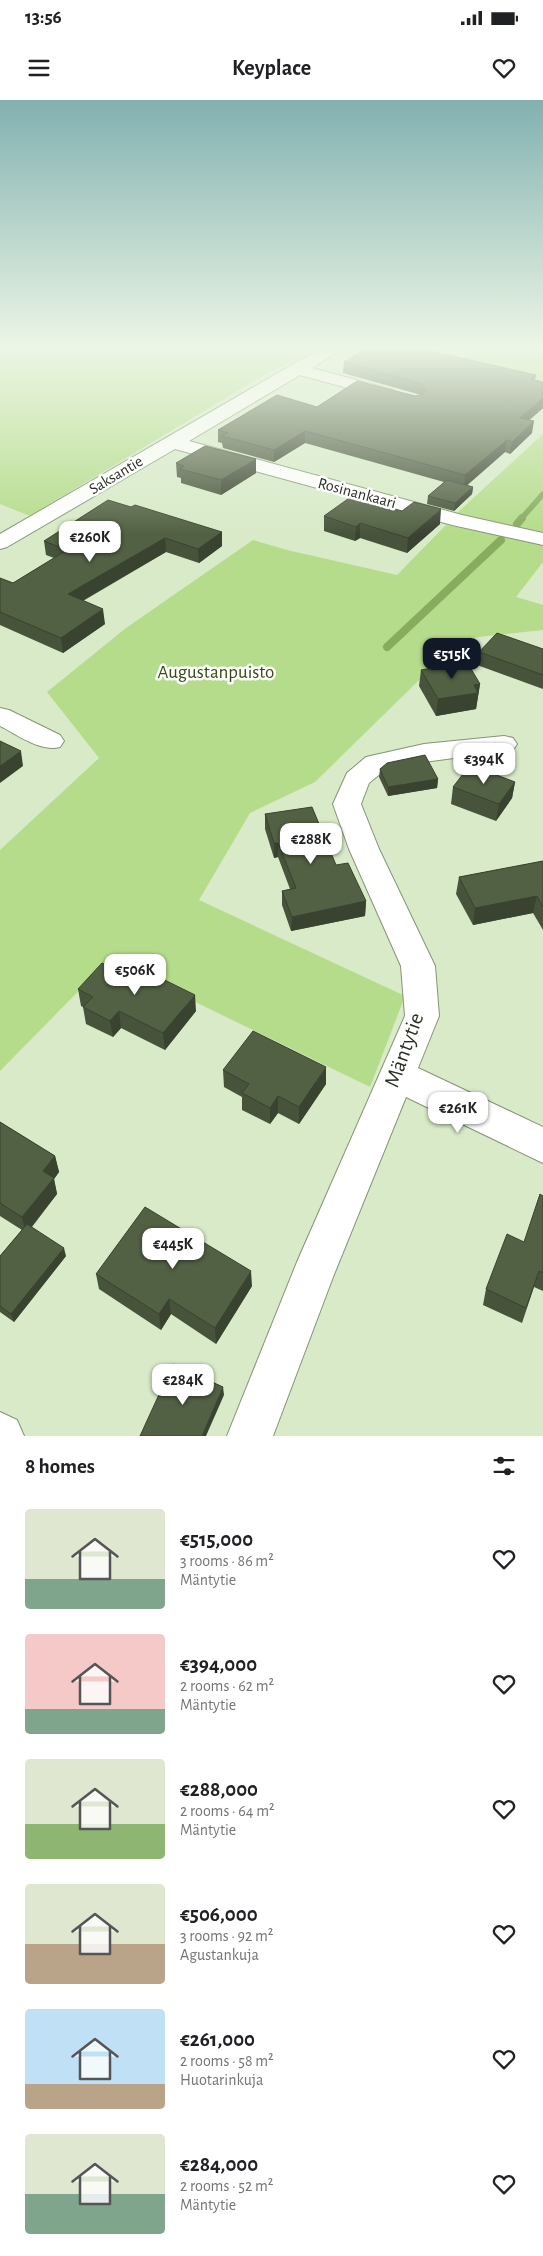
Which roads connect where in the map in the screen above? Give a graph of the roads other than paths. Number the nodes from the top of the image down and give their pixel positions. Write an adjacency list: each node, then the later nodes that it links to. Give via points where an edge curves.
1 (228, 409): 2 (street, Saksantie)
2 (172, 442): 3 (street, Rosinankaari, via 459,521); 4 (street, Saksantie)
3 (543, 539)
4 (0, 543)
5 (0, 716): 6 (street)
6 (51, 741)
7 (504, 744): 8 (street, Mäntytie, via 424,753 376,763 357,780 347,804 364,850 418,966 422,1016)
8 (397, 1075): 9 (street); 10 (street, Mäntytie)
9 (543, 1146)
10 (250, 1436)

